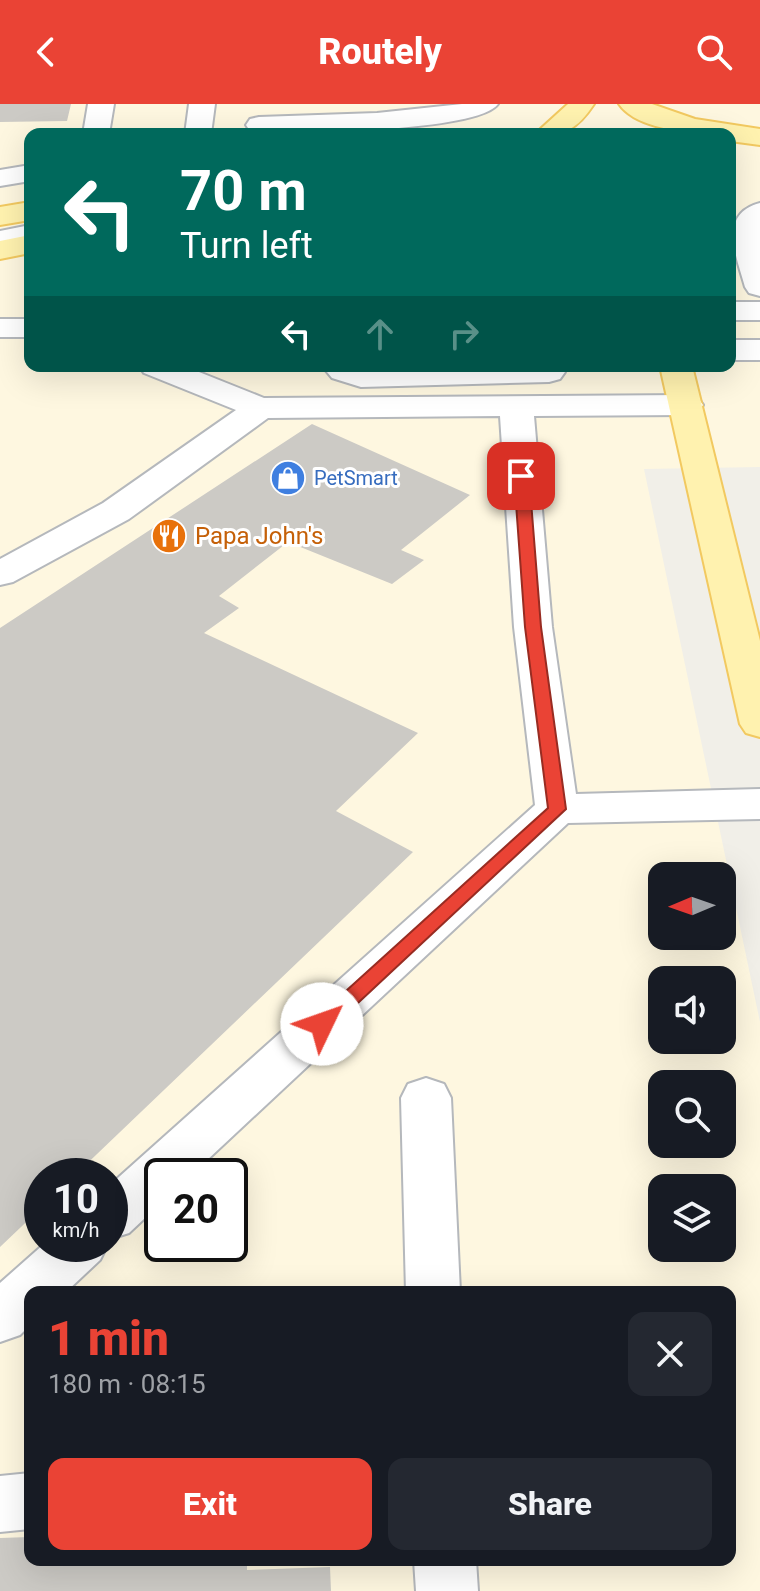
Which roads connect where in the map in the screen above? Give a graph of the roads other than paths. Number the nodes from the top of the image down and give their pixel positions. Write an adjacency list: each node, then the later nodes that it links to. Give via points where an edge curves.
1 (101, 104): 7 (street)
2 (202, 104): 8 (street)
3 (485, 104): 6 (street, via 426,118)
4 (581, 104): 9 (main road)
5 (632, 104): 10 (main road)
6 (261, 121)
7 (97, 128)
8 (199, 128)
9 (556, 128)
10 (693, 128)
11 (736, 134): 12 (main road)
12 (760, 137)
13 (24, 174): 14 (street)
14 (0, 178)
15 (24, 212): 17 (main road)
16 (760, 212): 22 (street, via 746,239)
17 (0, 216)
18 (24, 235): 19 (street)
19 (0, 240)
20 (24, 245): 21 (main road)
21 (0, 250)
22 (760, 287)
23 (736, 311): 24 (street)
24 (760, 311)
25 (0, 328): 26 (street)
26 (24, 328)
27 (736, 350): 28 (street)
28 (760, 350)
29 (183, 372): 36 (street, via 234,383)
30 (506, 372): 33 (street)
31 (546, 372): 35 (street)
32 (678, 372): 34 (main road)
33 (353, 383): 35 (street); 36 (street)
34 (686, 405): 35 (street); 38 (main road)
35 (529, 406): 40 (street, via 533,627)
36 (260, 408): 37 (street, via 116,511)
37 (0, 574)
38 (760, 724)
39 (760, 804): 40 (street)
40 (557, 809): 42 (street)
41 (426, 1098): 45 (street)
42 (128, 1201)
43 (61, 1262): 44 (street)
44 (35, 1286)
45 (433, 1286)
46 (24, 1296): 47 (street)
47 (0, 1318)
48 (24, 1502): 49 (street)
49 (0, 1504)
50 (445, 1566): 51 (street)
51 (447, 1591)

